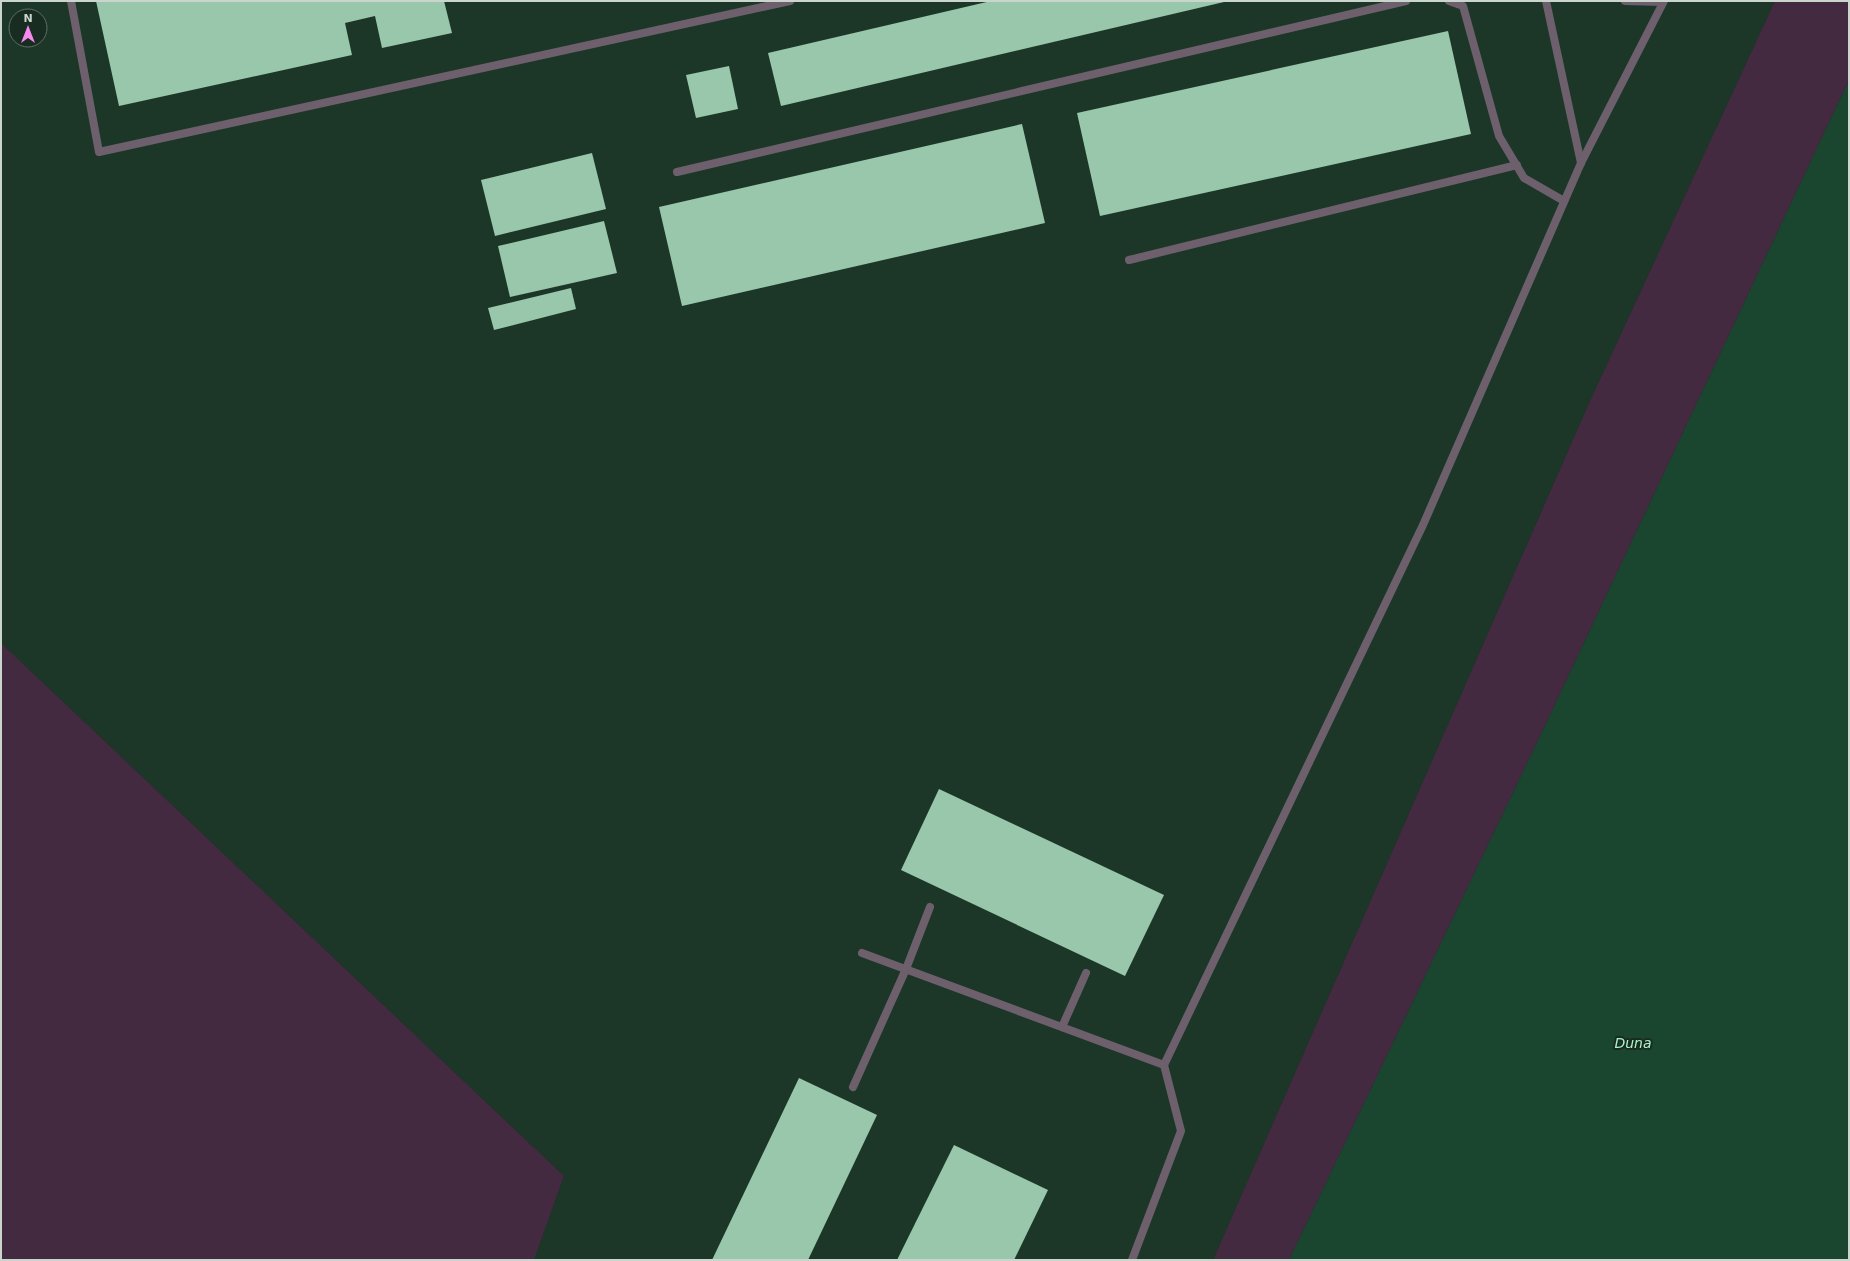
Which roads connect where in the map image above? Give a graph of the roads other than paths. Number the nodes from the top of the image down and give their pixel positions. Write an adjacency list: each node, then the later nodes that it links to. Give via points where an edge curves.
1 (71, 1): 7 (lane, via 99,152)
2 (790, 1): 7 (lane)
3 (1406, 1): 11 (lane)
4 (1449, 1): 10 (lane, via 1463,6 1499,136)
5 (1546, 1): 9 (lane)
6 (1625, 1): 8 (lane)
7 (779, 2)
8 (1663, 2): 9 (lane)
9 (1581, 163): 12 (lane)
10 (1516, 165): 12 (lane, via 1524,178); 13 (lane)
11 (677, 172)
12 (1564, 201): 19 (lane, via 1422,525)
13 (1129, 260)
14 (930, 907): 16 (lane)
15 (862, 953): 16 (lane)
16 (906, 969): 18 (lane); 20 (lane)
17 (1086, 973): 18 (lane)
18 (1062, 1027): 19 (lane)
19 (1164, 1065): 21 (lane, via 1181,1131)
20 (853, 1087)
21 (1132, 1260)

